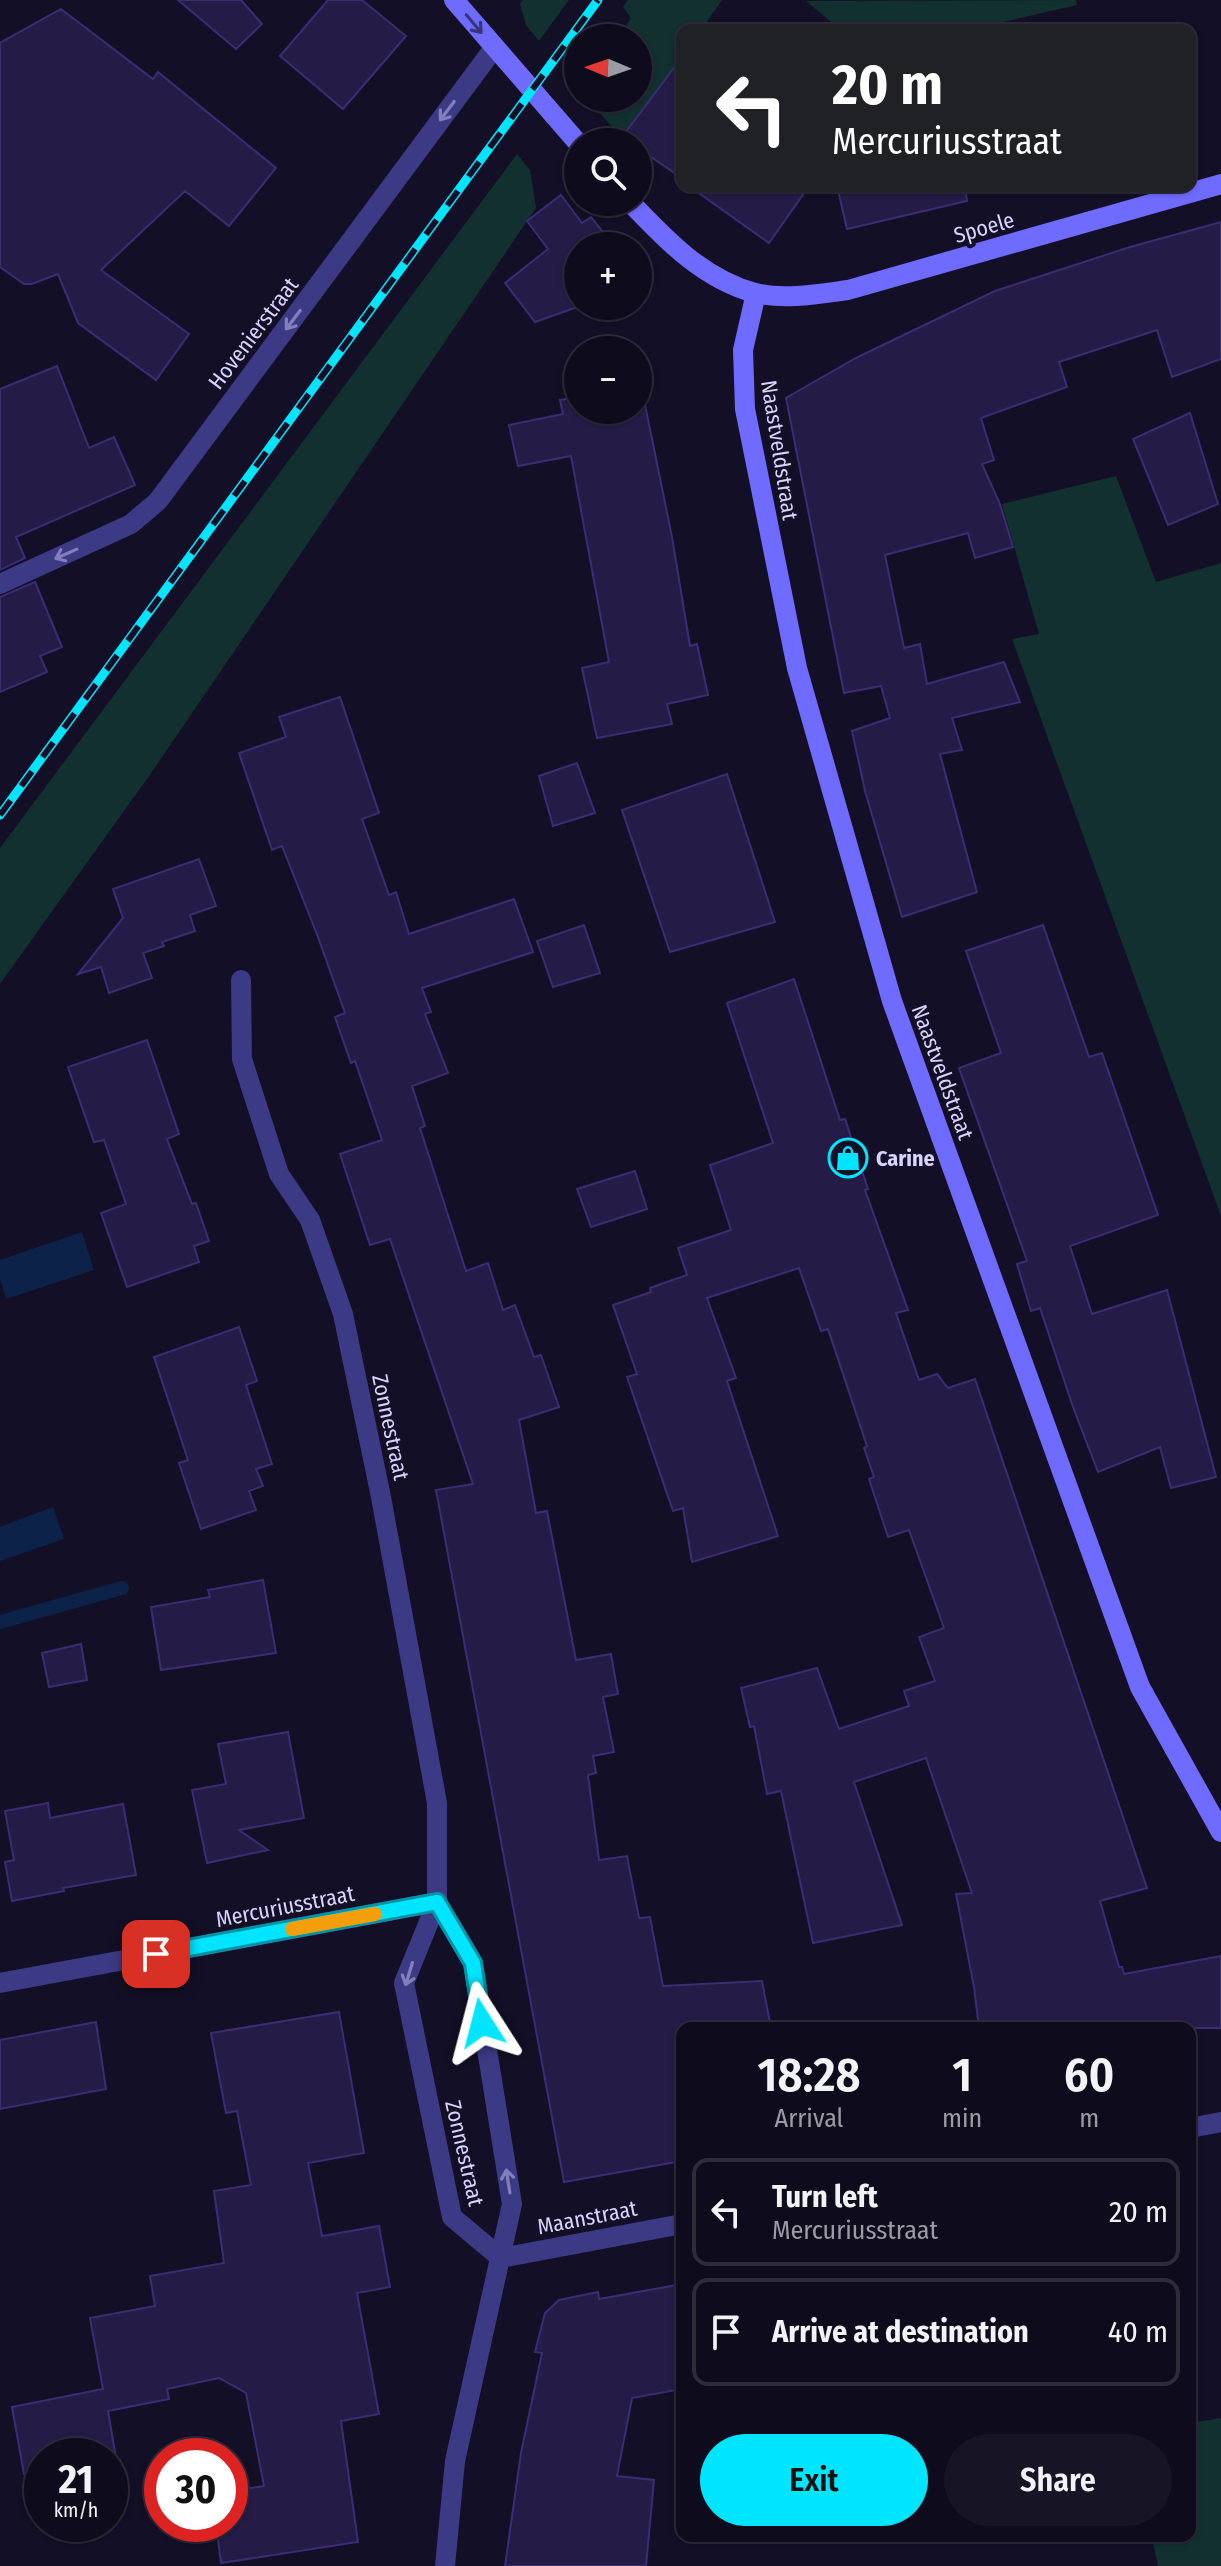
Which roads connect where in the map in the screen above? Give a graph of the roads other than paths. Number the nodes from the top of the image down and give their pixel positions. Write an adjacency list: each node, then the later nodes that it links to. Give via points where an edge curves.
1 (454, 0): 2 (street, one-way to 2)
2 (494, 48): 3 (street); 9 (street, Hovenierstraat, one-way to 9, via 158,501 131,524)
3 (565, 128)
4 (1221, 184): 5 (street, Spoele)
5 (1196, 191)
6 (1193, 192): 8 (street, Spoele, via 848,290 803,296)
7 (643, 216): 8 (street, Spoele, via 712,276)
8 (756, 293): 11 (street, Naastveldstraat, via 743,350 745,409 797,668 892,1001 1140,1687)
9 (0, 584)
10 (241, 980): 12 (street, Zonnestraat, via 242,1059 279,1174 310,1220 343,1314 437,1803)
11 (1221, 1832)
12 (437, 1902): 13 (street, Mercuriusstraat); 17 (street, Zonnestraat, one-way to 12, via 512,2204 473,1963); 17 (street, Zonnestraat, one-way to 17, via 404,1983 452,2217)
13 (0, 1983)
14 (1221, 2122): 15 (street)
15 (1196, 2127)
16 (676, 2225): 17 (street, Maanstraat)
17 (501, 2258): 18 (street, Zonnestraat, via 455,2461)
18 (445, 2566)

